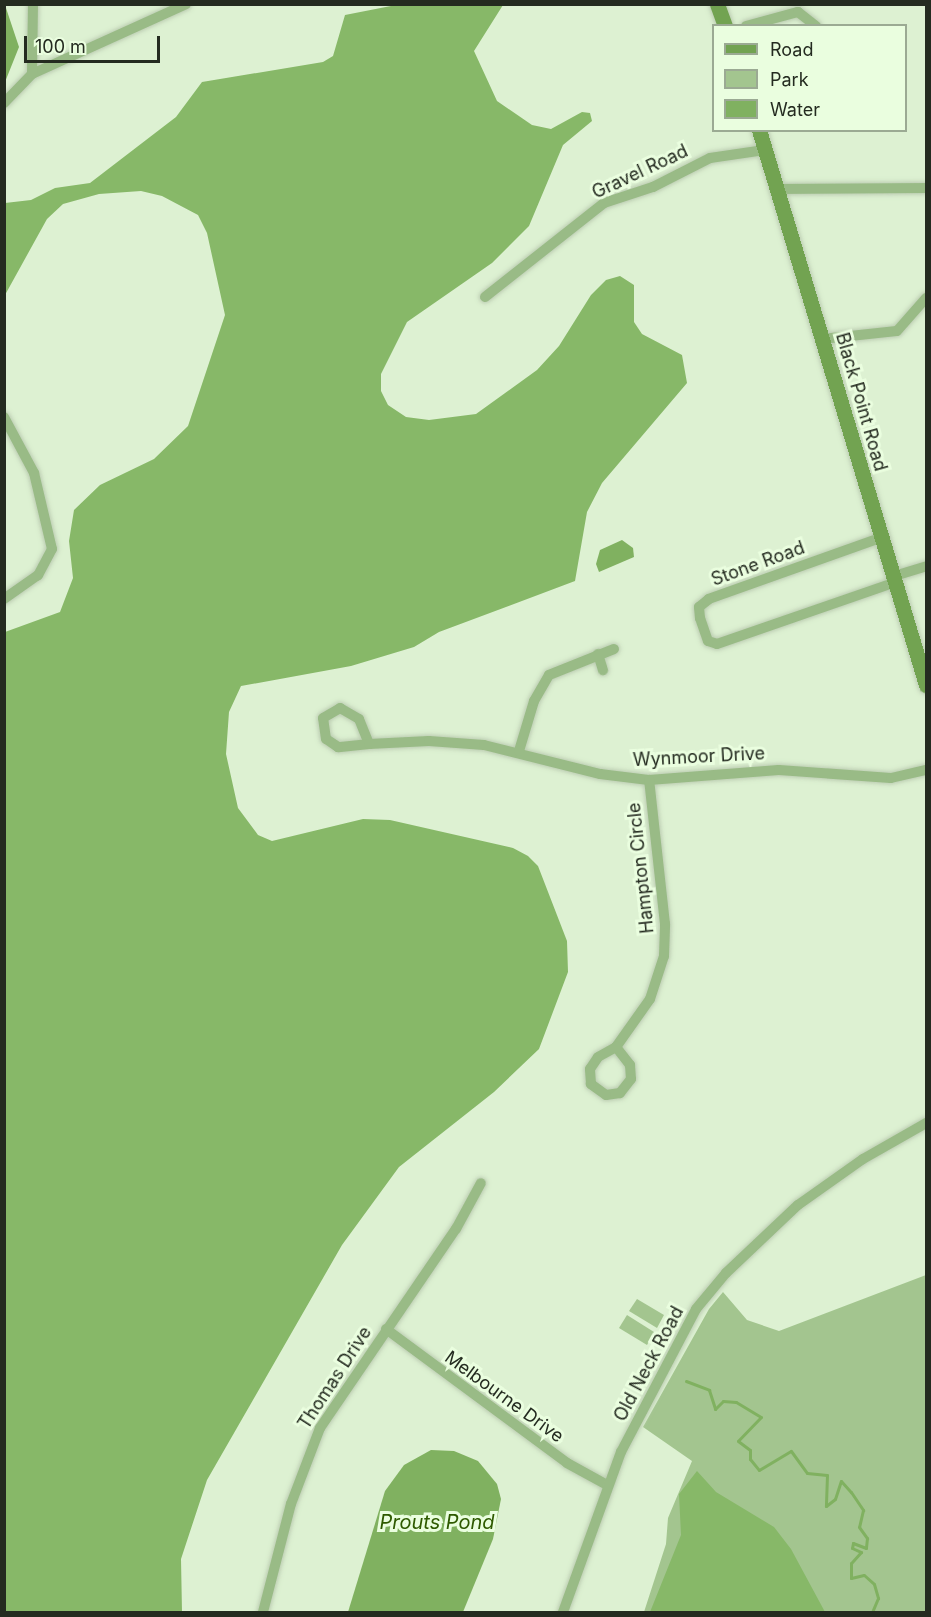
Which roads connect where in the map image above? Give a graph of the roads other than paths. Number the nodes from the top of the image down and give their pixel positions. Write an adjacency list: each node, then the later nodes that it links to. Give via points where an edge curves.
1 (33, 4): 7 (street)
2 (186, 4): 7 (street)
3 (717, 4): 4 (main road)
4 (724, 24)
5 (753, 24): 6 (street, via 798,12)
6 (813, 24)
7 (32, 74): 8 (street)
8 (4, 103)
9 (760, 132): 10 (main road, Black Point Road)
10 (764, 150): 12 (main road, Black Point Road); 13 (street, Gravel Road, via 710,158 653,187 604,204)
11 (927, 188): 12 (street)
12 (777, 189): 15 (main road, Black Point Road)
13 (485, 297)
14 (927, 298): 15 (street, via 897,332)
15 (822, 339): 17 (main road, Black Point Road)
16 (4, 417): 20 (street, via 34,473 52,549 38,575)
17 (880, 538): 19 (main road, Black Point Road); 19 (street, Stone Road, via 709,599 699,607 700,618 708,641 717,644)
18 (927, 566): 19 (street)
19 (892, 580): 24 (main road, Black Point Road)
20 (4, 599)
21 (614, 650): 22 (street)
22 (598, 654): 23 (street); 26 (street, via 549,675 538,691)
23 (603, 670)
24 (927, 685)
25 (369, 744): 25 (street, Wynmoor Drive, via 361,723 348,710 334,709 322,718 322,733 332,745); 26 (street, Wynmoor Drive, via 447,741)
26 (519, 751): 28 (street, Wynmoor Drive, via 600,774)
27 (927, 770): 28 (street, Wynmoor Drive, via 891,778 778,770)
28 (649, 780): 29 (street, Hampton Circle, via 665,924 664,956 650,999)
29 (616, 1047): 29 (street, Hampton Circle, via 598,1057 590,1069 591,1084 606,1095 620,1093 631,1079 630,1065)
30 (927, 1123): 33 (street, Old Neck Road, via 862,1160 798,1205 716,1284 679,1337)
31 (481, 1183): 32 (street, Thomas Drive, via 456,1229)
32 (386, 1329): 33 (street, Melbourne Drive, via 567,1463); 34 (street, Thomas Drive, via 328,1413 311,1446 277,1552)
33 (607, 1485): 35 (street, Old Neck Road)
34 (263, 1612)
35 (563, 1612)

